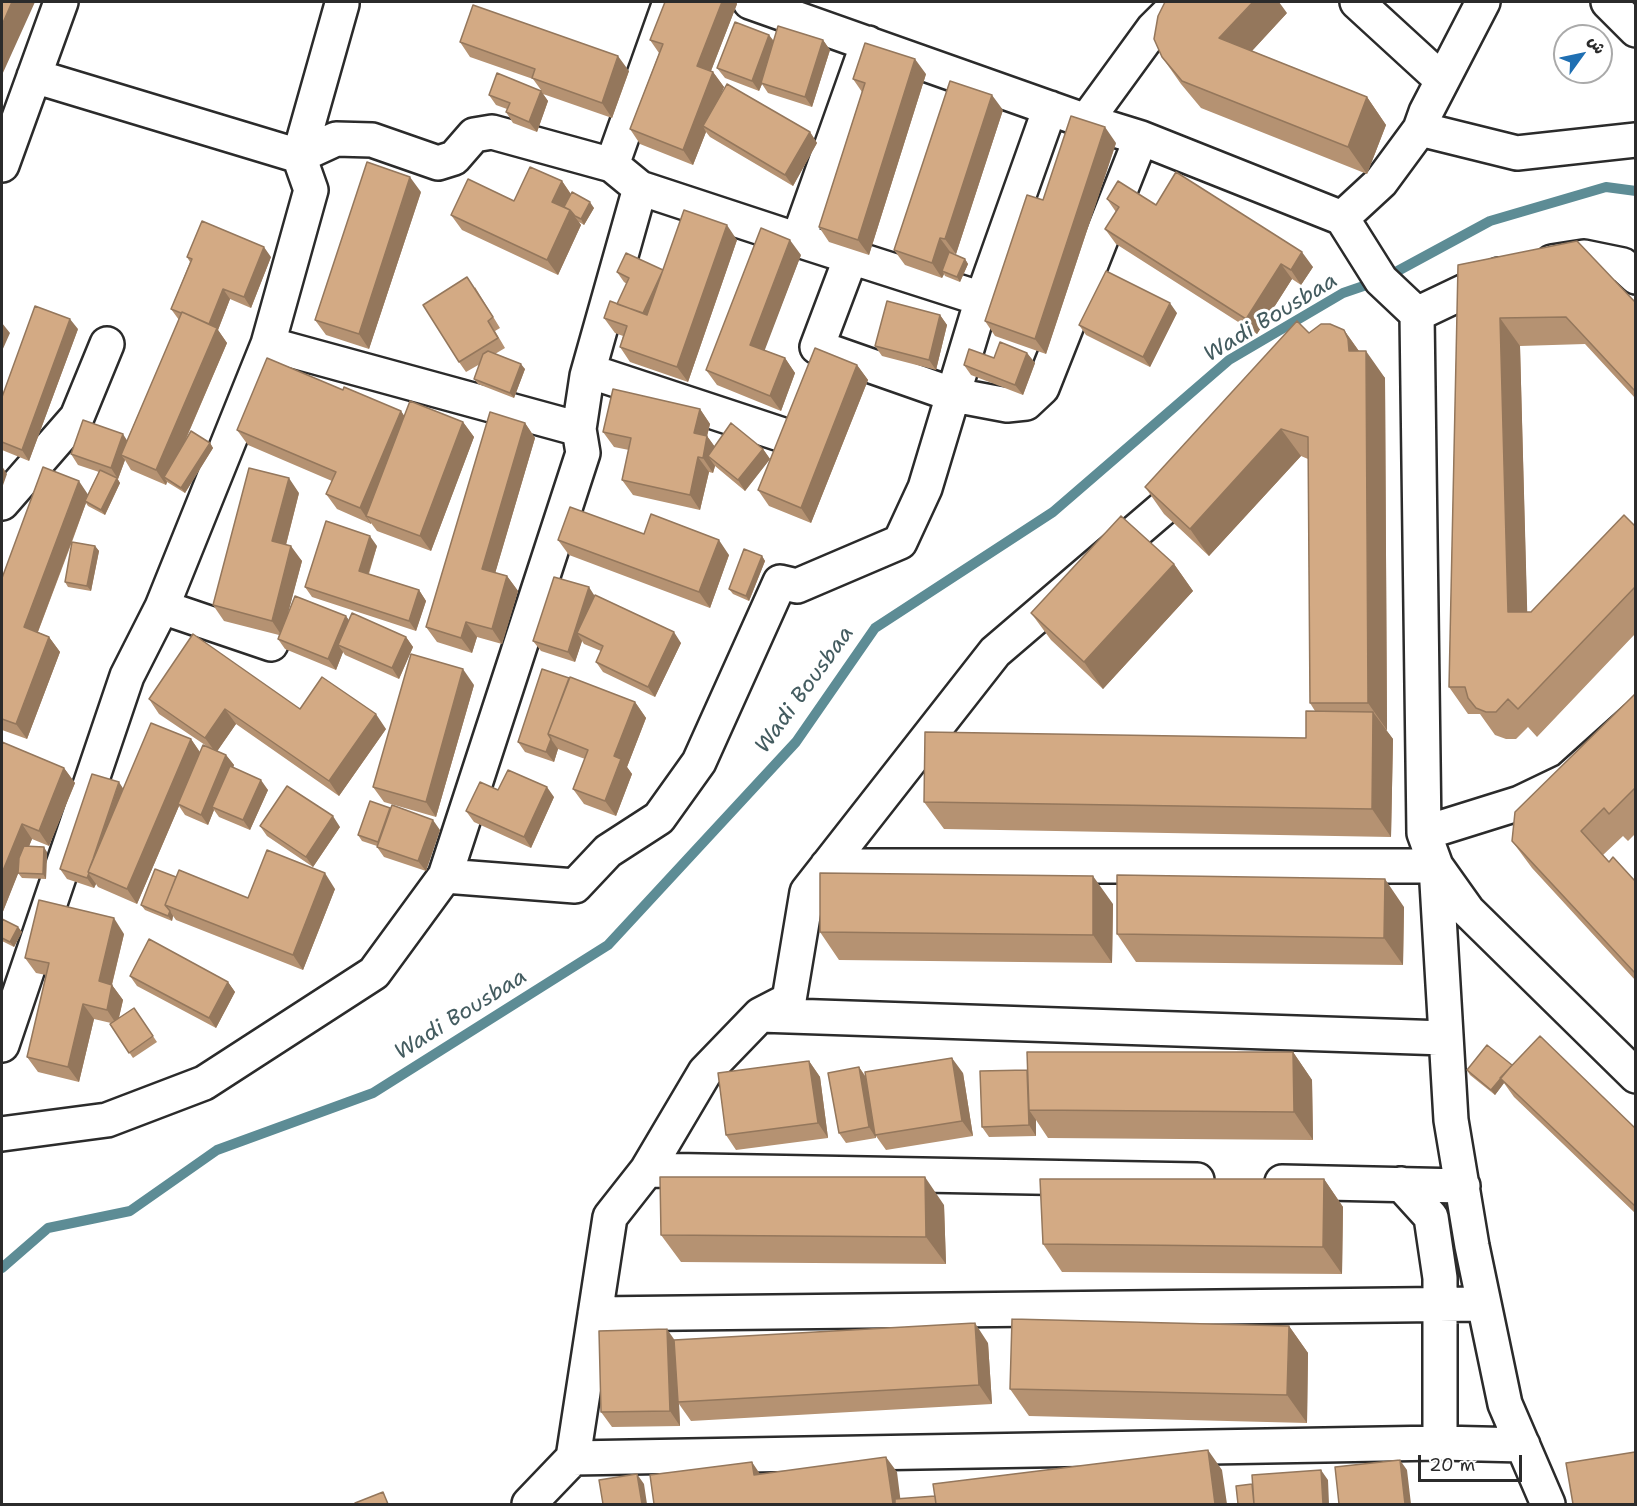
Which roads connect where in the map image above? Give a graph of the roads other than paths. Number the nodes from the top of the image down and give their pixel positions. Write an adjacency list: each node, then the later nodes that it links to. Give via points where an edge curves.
1 (61, 2): 11 (street)
2 (670, 2): 20 (street)
3 (750, 2): 10 (street)
4 (1180, 2): 14 (street, via 1153,29)
5 (1357, 2): 12 (street)
6 (1483, 2): 12 (street)
7 (1608, 2): 9 (street)
8 (342, 4): 18 (street)
9 (1635, 30)
10 (868, 44): 13 (street); 23 (street)
11 (34, 76): 18 (street); 19 (street)
12 (1442, 80): 15 (street)
13 (1050, 108): 14 (street); 26 (street)
14 (1086, 121): 16 (street)
15 (1420, 129): 17 (street, via 1516,153); 22 (street, via 1381,182)
16 (1141, 138): 22 (street); 31 (street, via 1042,388 1026,403 1007,405)
17 (1635, 140)
18 (299, 156): 20 (street, via 336,139 372,140 438,163 454,158 474,135 492,132); 29 (street, via 311,190)
19 (2, 165)
20 (612, 165): 21 (street)
21 (640, 188): 23 (street); 30 (street)
22 (1342, 219): 27 (street, via 1381,280)
23 (798, 240): 24 (street)
24 (851, 257): 26 (street); 31 (street, via 817,347)
25 (1635, 277): 27 (street, via 1623,265 1584,256 1515,268)
26 (982, 299): 31 (street)
27 (1417, 314): 39 (street)
28 (107, 344): 35 (street, via 77,417)
29 (268, 344): 32 (street); 36 (street)
30 (589, 371): 32 (street); 33 (street)
31 (954, 395): 42 (street, via 925,488 900,542 797,586 780,582 699,762 659,818 608,851 575,886)
32 (579, 429): 42 (street, via 584,453)
33 (780, 434)
34 (1175, 498): 40 (street, via 994,652)
35 (2, 503)
36 (162, 607): 37 (street); 45 (street, via 127,676)
37 (272, 644)
38 (1635, 718): 39 (street, via 1568,780 1520,803)
39 (1424, 833): 41 (street)
40 (827, 866): 41 (street); 43 (street, via 807,892 789,1000)
41 (1436, 866): 44 (street); 46 (street, via 1468,911)
42 (445, 876): 47 (street, via 374,973 204,1083 106,1120)
43 (760, 1015): 44 (street); 48 (street, via 705,1072)
44 (1446, 1038): 52 (street, via 1450,1120)
45 (2, 1046)
46 (1635, 1076)
47 (2, 1134)
48 (647, 1170): 49 (street); 55 (street, via 610,1217)
49 (1222, 1181)
50 (1258, 1181): 51 (street)
51 (1401, 1184): 52 (street); 53 (street, via 1431,1217)
52 (1463, 1186): 54 (street)
53 (1442, 1302): 54 (street); 55 (street); 56 (street)
54 (1483, 1304): 57 (street, via 1505,1404)
55 (595, 1314): 58 (street)
56 (1440, 1443): 57 (street); 58 (street)
57 (1522, 1445): 60 (street)
58 (573, 1458): 59 (street)
59 (529, 1504)
60 (1548, 1504)

